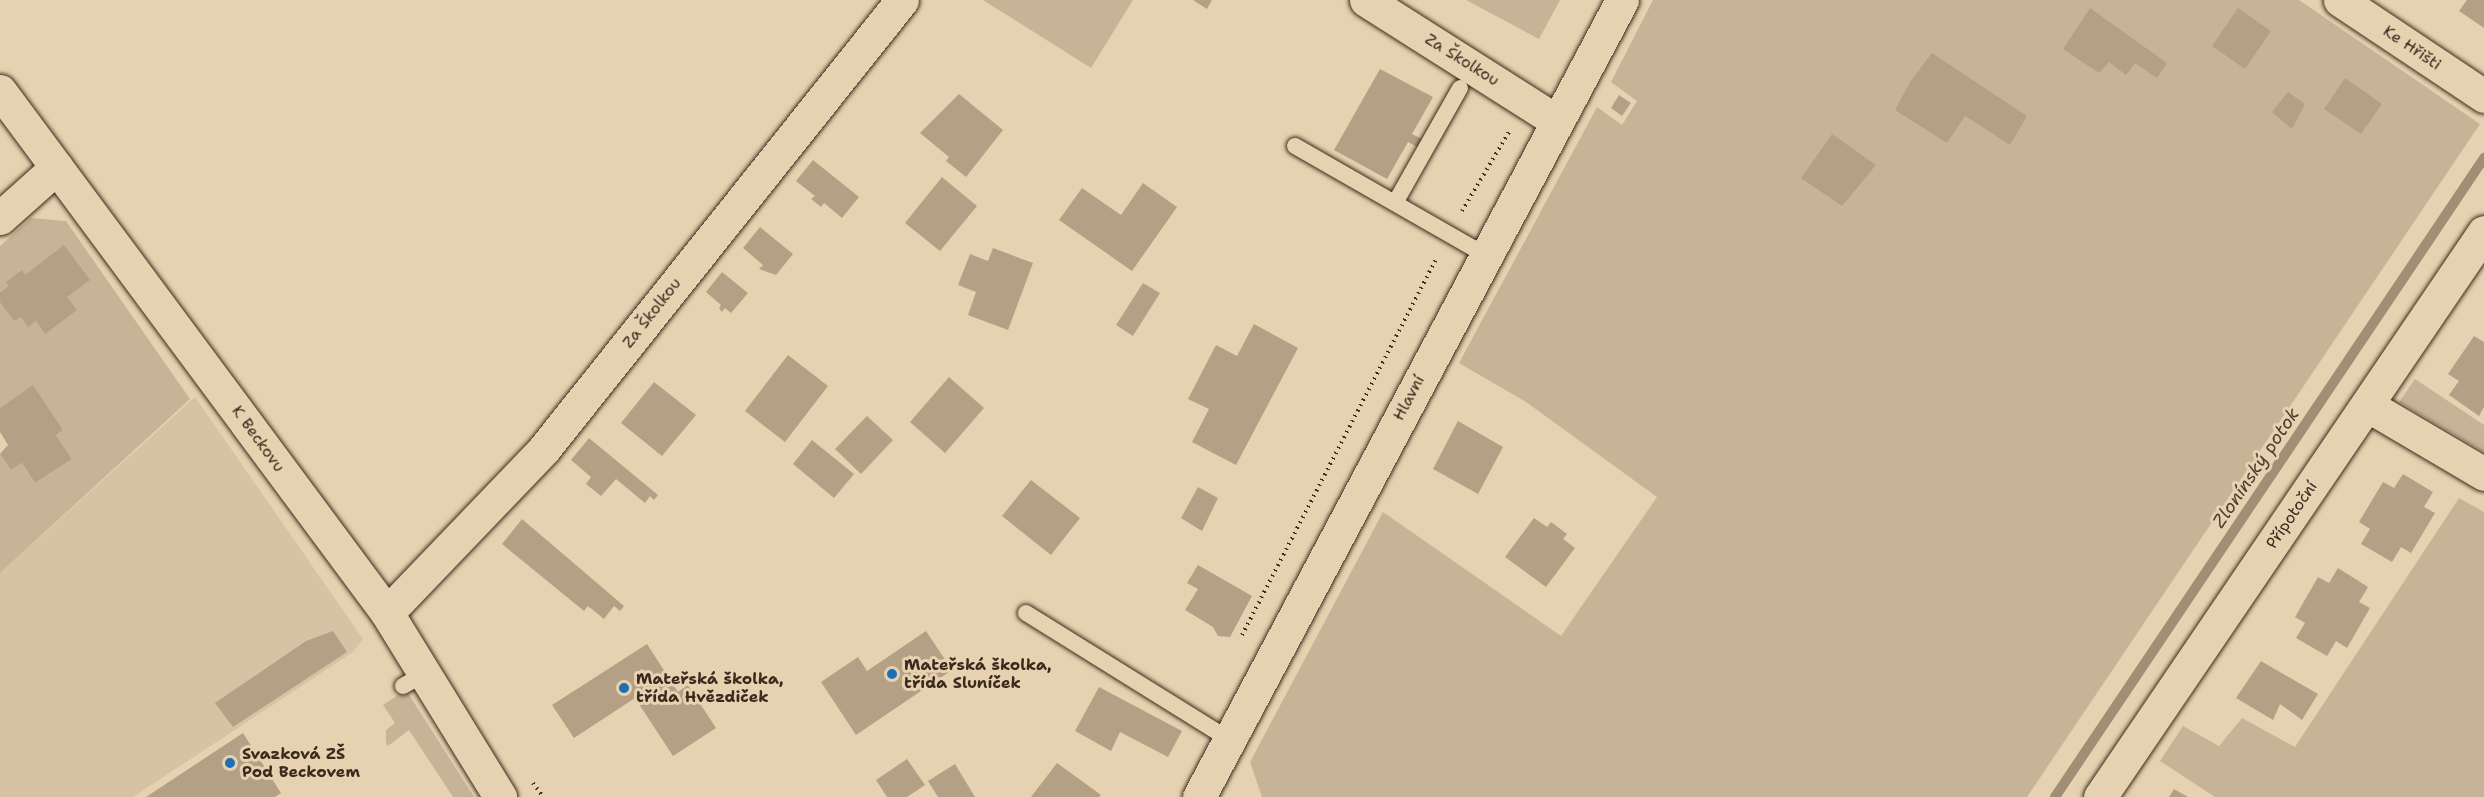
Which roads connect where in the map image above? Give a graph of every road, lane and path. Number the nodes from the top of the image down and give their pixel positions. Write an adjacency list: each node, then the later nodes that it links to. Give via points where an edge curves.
1 (902, 0): 19 (street, Za Školkou, via 544,448)
2 (1366, 0): 8 (street, Za Školkou)
3 (1622, 0): 9 (street, Hlavní)
4 (2340, 0): 7 (street, Ke Hřišti)
5 (1460, 87): 12 (lane)
6 (0, 91): 11 (street, K Beckovu)
7 (2484, 96)
8 (1526, 101): 9 (street, Za Školkou); 15 (path)
9 (1557, 121): 16 (street, Hlavní)
10 (1295, 146): 12 (lane)
11 (57, 167): 13 (street); 19 (street, K Beckovu)
12 (1395, 203): 15 (lane)
13 (0, 218)
14 (2484, 232): 17 (street, Přípotoční)
15 (1449, 234): 16 (lane); 21 (path)
16 (1485, 255): 22 (street, Hlavní)
17 (2367, 405): 18 (street); 25 (street, Přípotoční)
18 (2484, 474)
19 (387, 612): 23 (street, K Beckovu, via 412,681)
20 (1026, 613): 22 (lane)
21 (1236, 646)
22 (1230, 740): 24 (street, Hlavní)
23 (500, 797)
24 (1199, 797)
25 (2100, 797)

